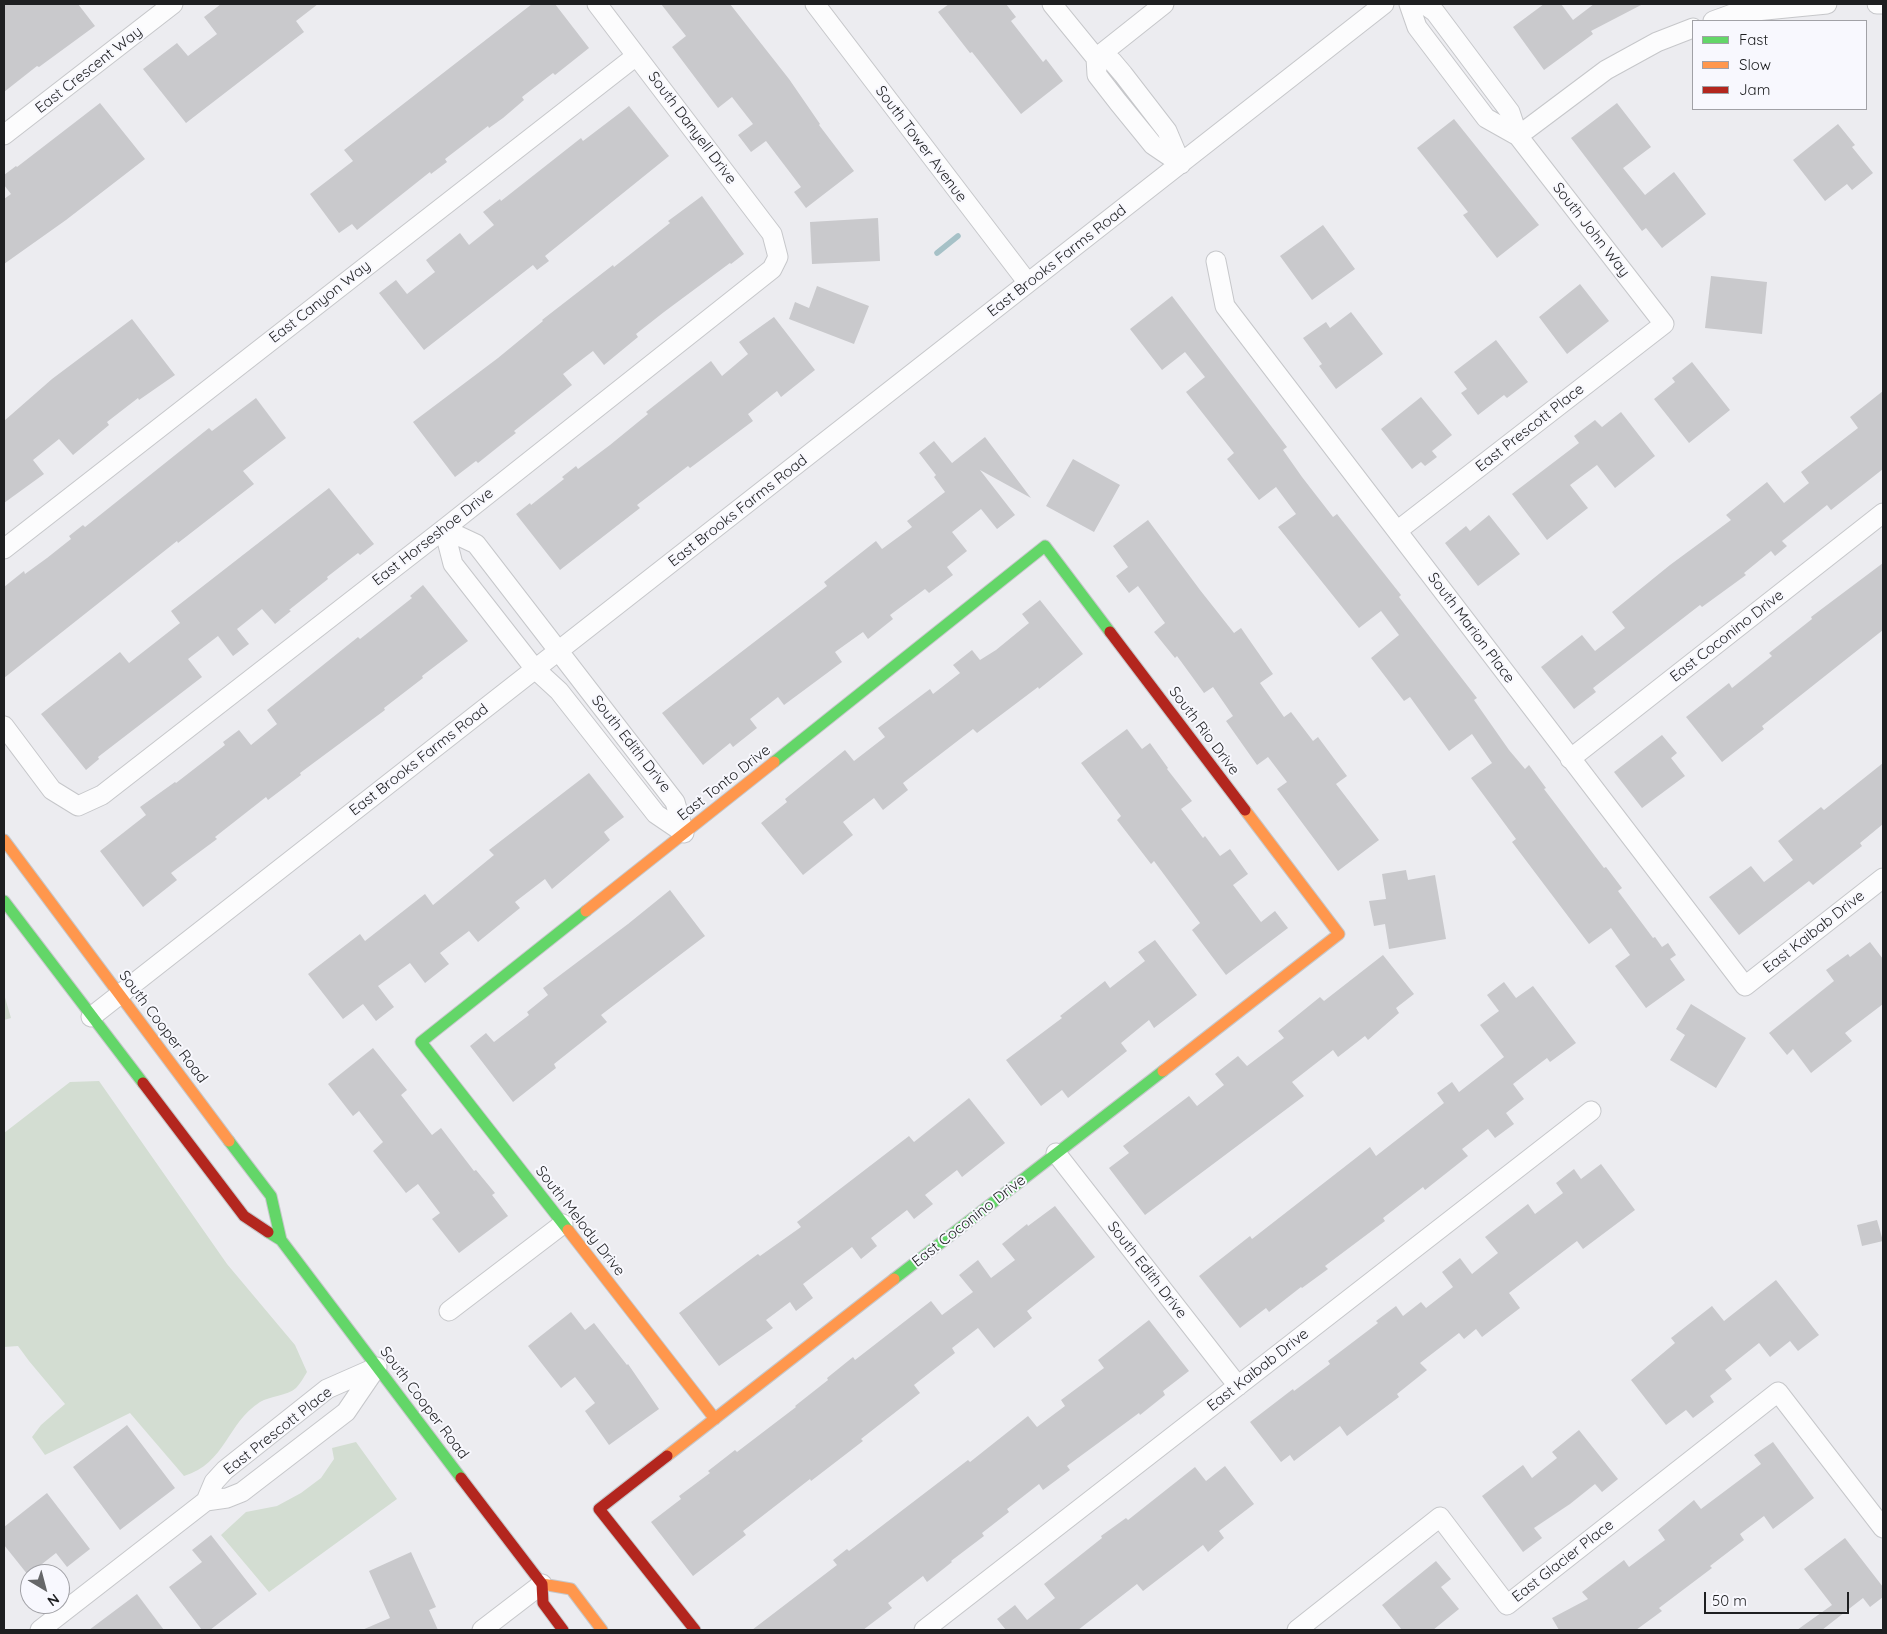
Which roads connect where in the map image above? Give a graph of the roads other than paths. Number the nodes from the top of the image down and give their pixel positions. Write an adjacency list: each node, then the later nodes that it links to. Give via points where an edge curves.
1 (174, 4): 20 (street, East Crescent Way)
2 (597, 4): 15 (street, South Danyell Drive)
3 (815, 4): 25 (street, South Tower Avenue)
4 (1052, 4): 16 (street)
5 (1164, 4): 16 (street)
6 (1384, 4): 22 (street, East Brooks Farms Road)
7 (1409, 4): 17 (street, South John Way, via 1417,27)
8 (1424, 4): 14 (street, South John Way, via 1435,12)
9 (1827, 4): 12 (street, via 1735,13)
10 (1877, 4): 11 (street)
11 (1883, 4)
12 (1716, 20)
13 (1692, 28): 21 (street, via 1657,42 1606,70)
14 (1466, 53): 17 (street); 21 (street, South John Way, via 1510,112)
15 (636, 56): 23 (street, South Danyell Drive, via 772,234); 31 (street, East Canyon Way)
16 (1096, 58): 18 (street, via 1112,61); 19 (street, via 1097,75)
17 (1448, 68): 21 (street, South John Way, via 1486,118)
18 (1134, 89): 19 (street); 22 (street, via 1167,132)
19 (1118, 102): 22 (street, via 1153,145)
20 (4, 136)
21 (1518, 136): 26 (street, South John Way)
22 (1181, 164): 25 (street, East Brooks Farms Road)
23 (778, 257): 28 (street, East Horseshoe Drive, via 772,269)
24 (1216, 261): 29 (street, South Marion Place, via 1224,306)
25 (1028, 283): 34 (street, East Brooks Farms Road)
26 (1664, 324): 29 (street, East Prescott Place)
27 (1883, 513): 39 (street, East Coconino Drive)
28 (444, 529): 32 (street, South Edith Drive, via 476,544); 33 (street, South Edith Drive, via 453,564); 36 (street, East Horseshoe Drive, via 102,794 78,806 52,790)
29 (1397, 531): 39 (street, South Marion Place)
30 (1045, 546): 40 (street, East Tonto Drive); 44 (street, South Rio Drive)
31 (4, 549)
32 (500, 574): 33 (street); 34 (street, South Edith Drive)
33 (476, 593): 35 (street, South Edith Drive)
34 (558, 651): 35 (street, East Brooks Farms Road); 37 (street, South Edith Drive)
35 (535, 669): 38 (street, South Edith Drive, via 559,691); 46 (street, East Brooks Farms Road)
36 (4, 726)
37 (628, 741): 38 (street); 40 (street, South Edith Drive, via 676,802)
38 (609, 756): 40 (street, South Edith Drive, via 656,814)
39 (1570, 759): 45 (street, South Marion Place)
40 (684, 833): 48 (street, East Tonto Drive)
41 (4, 840): 46 (street, South Cooper Road)
42 (1883, 878): 45 (street, East Kaibab Drive)
43 (4, 901): 47 (street, South Cooper Road)
44 (1339, 934): 50 (street, East Coconino Drive)
45 (1745, 986)
46 (119, 994): 47 (street, East Brooks Farms Road); 52 (street, South Cooper Road, via 271,1196)
47 (91, 1017): 52 (street, South Cooper Road, via 244,1216)
48 (421, 1042): 51 (street, South Melody Drive)
49 (1591, 1110): 55 (street, East Kaibab Drive)
50 (1056, 1153): 55 (street, South Edith Drive); 56 (street, East Coconino Drive)
51 (563, 1224): 53 (street); 56 (street, South Melody Drive)
52 (281, 1240): 54 (street, South Cooper Road)
53 (450, 1311)
54 (377, 1367): 57 (street, East Prescott Place, via 327,1390 225,1470 214,1482); 57 (street, East Prescott Place, via 346,1412 242,1492); 59 (street, South Cooper Road)
55 (1238, 1386): 65 (street, East Kaibab Drive)
56 (714, 1419): 64 (street, East Coconino Drive, via 599,1509)
57 (206, 1501): 60 (street, East Prescott Place)
58 (1883, 1528): 66 (street, East Glacier Place, via 1778,1392 1507,1605 1440,1517)
59 (542, 1584): 61 (street); 62 (street, South Cooper Road, via 544,1604); 63 (street, via 571,1589)
60 (40, 1630)
61 (482, 1630)
62 (563, 1630)
63 (602, 1630)
64 (695, 1630)
65 (924, 1630)
66 (1297, 1630)

